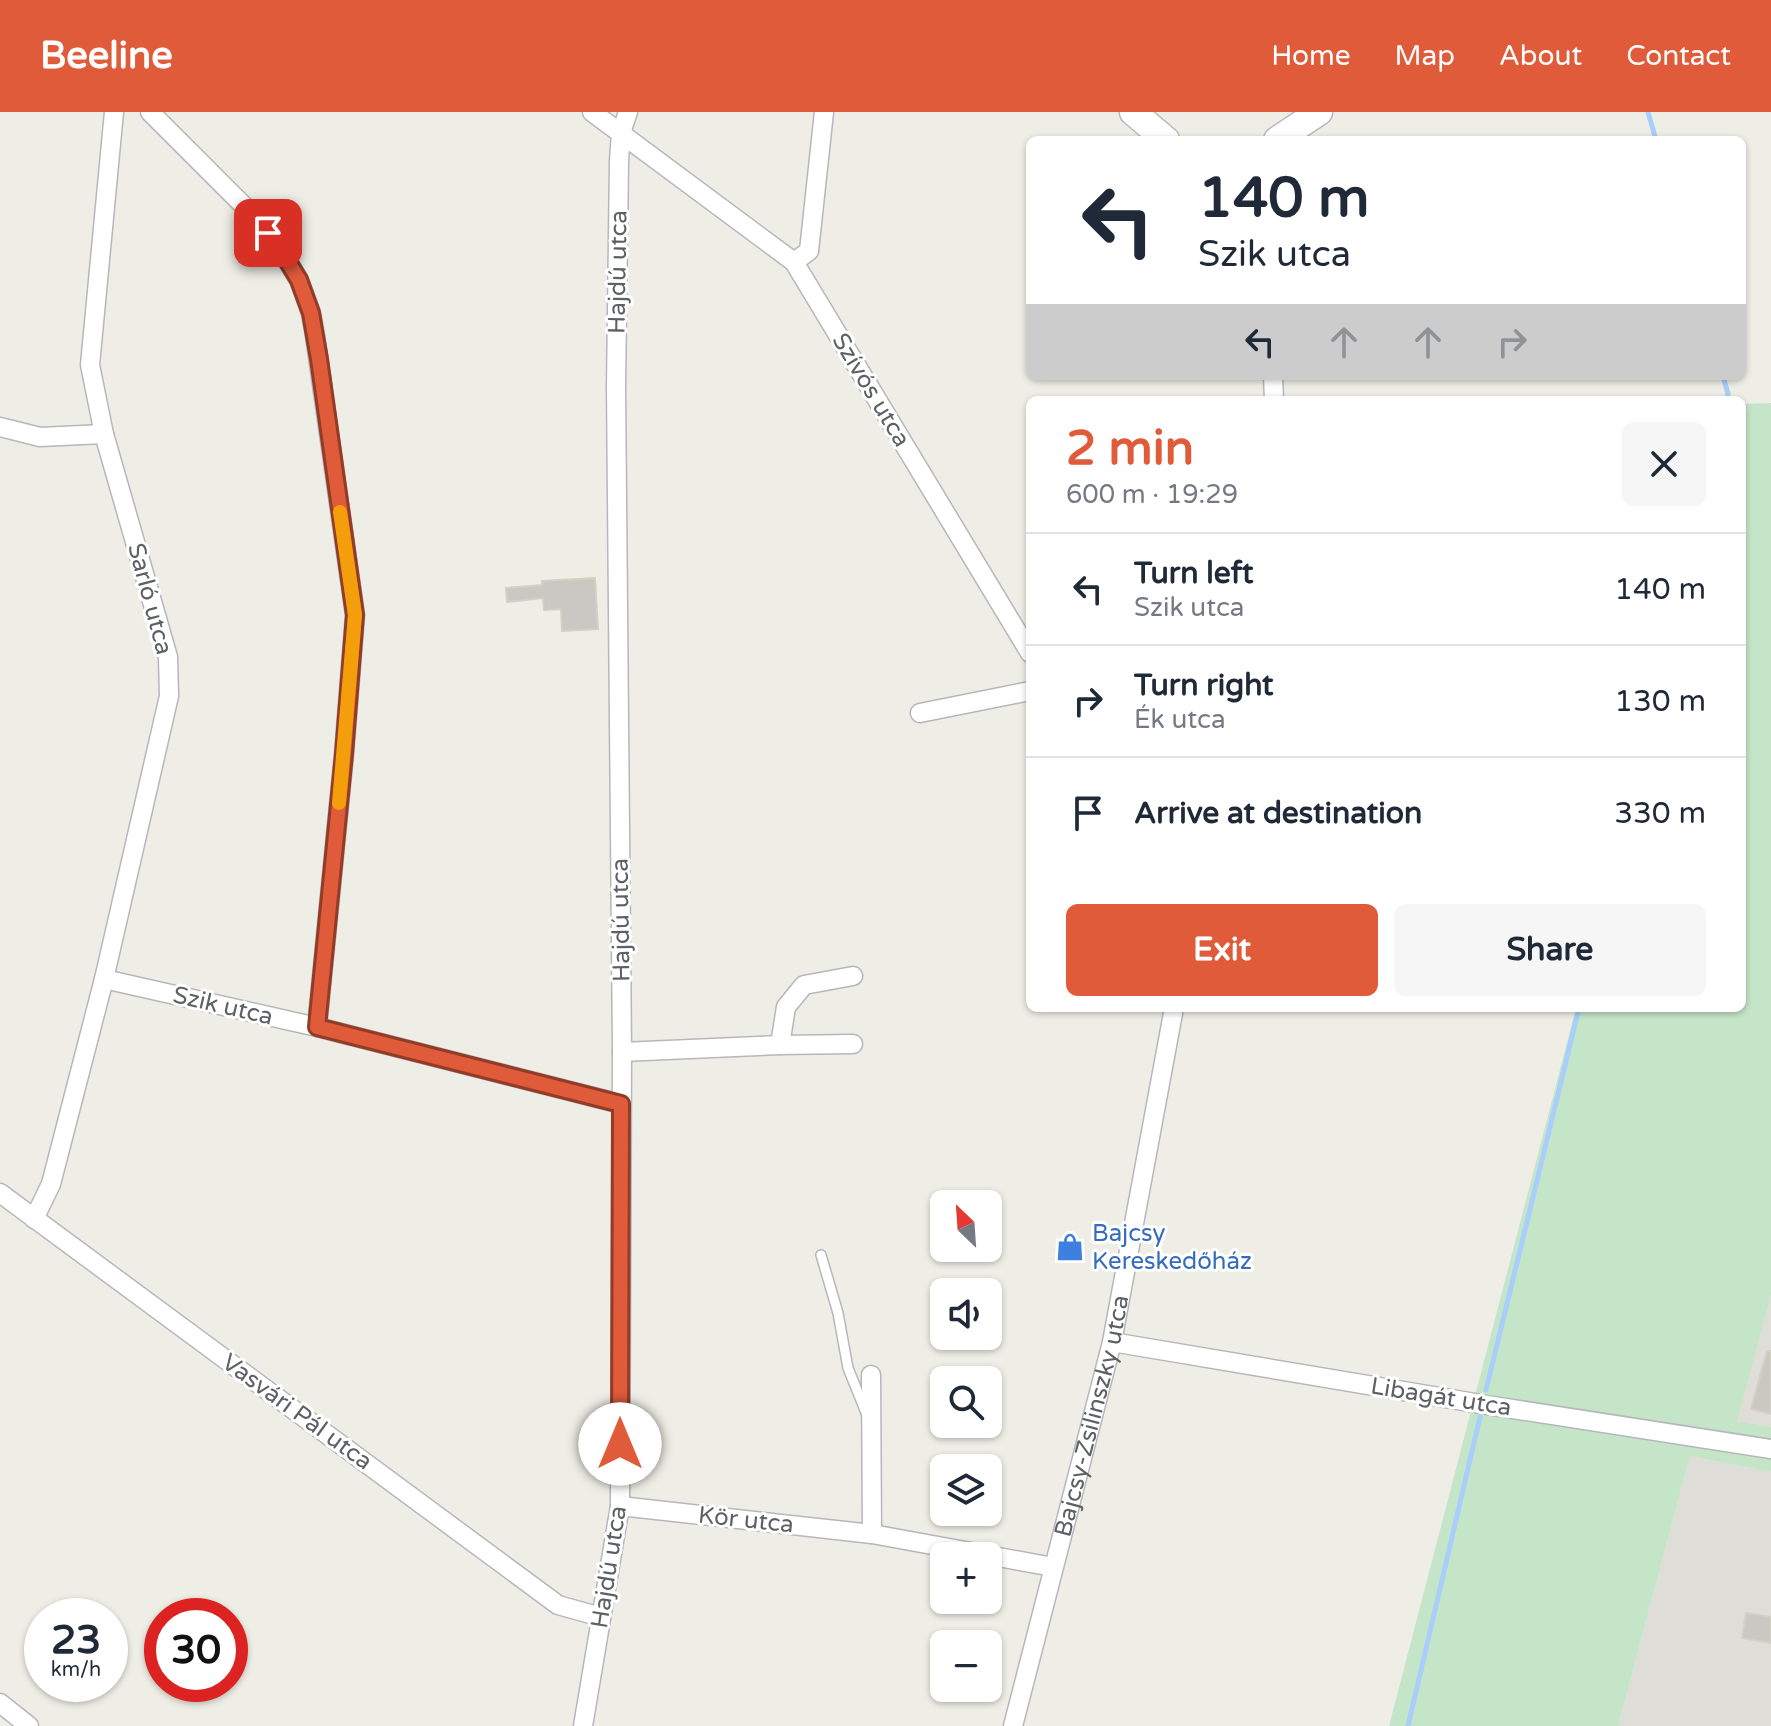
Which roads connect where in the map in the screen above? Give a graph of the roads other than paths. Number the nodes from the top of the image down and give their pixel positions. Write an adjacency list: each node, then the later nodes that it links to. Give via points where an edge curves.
1 (114, 112): 13 (street, Sarló utca, via 90,365)
2 (150, 112): 20 (street, via 258,220 299,280 311,313 355,615)
3 (592, 112): 8 (street)
4 (628, 112): 8 (street, Hajdú utca)
5 (824, 112): 11 (street, via 809,251)
6 (1133, 112): 9 (main road)
7 (1319, 112): 10 (main road)
8 (621, 133): 11 (street); 23 (street, Hajdú utca, via 616,402)
9 (1161, 136)
10 (1283, 136)
11 (794, 262): 14 (street, Szívós utca)
12 (0, 427): 13 (street, via 40,437)
13 (104, 434): 18 (street, Sarló utca, via 168,657 169,696)
14 (1026, 646)
15 (1026, 692): 16 (street)
16 (920, 713)
17 (853, 976): 22 (street, via 804,985 786,1007)
18 (104, 979): 20 (street, Szik utca); 26 (street, Sarló utca, via 51,1184)
19 (1173, 1012): 28 (street, Bajcsy-Zsilinszky utca)
20 (317, 1027): 24 (street, Szik utca)
21 (853, 1044): 22 (street)
22 (780, 1045): 23 (street)
23 (622, 1052): 24 (street, Hajdú utca)
24 (621, 1104): 32 (street, Hajdú utca)
25 (0, 1193): 26 (street, Vasvári Pál utca)
26 (34, 1219): 35 (street, Vasvári Pál utca, via 558,1605)
27 (821, 1255): 30 (lane, via 848,1368)
28 (1112, 1342): 31 (street, Libagát utca); 34 (street, Bajcsy-Zsilinszky utca)
29 (871, 1375): 30 (street)
30 (872, 1426): 33 (street)
31 (1771, 1449)
32 (620, 1506): 33 (street, Kör utca); 35 (street, Hajdú utca)
33 (872, 1534): 34 (street, Kör utca)
34 (1053, 1567): 39 (street, Bajcsy-Zsilinszky utca)
35 (601, 1617): 38 (street, Hajdú utca)
36 (0, 1703): 37 (street)
37 (29, 1726)
38 (583, 1726)
39 (1013, 1726)

